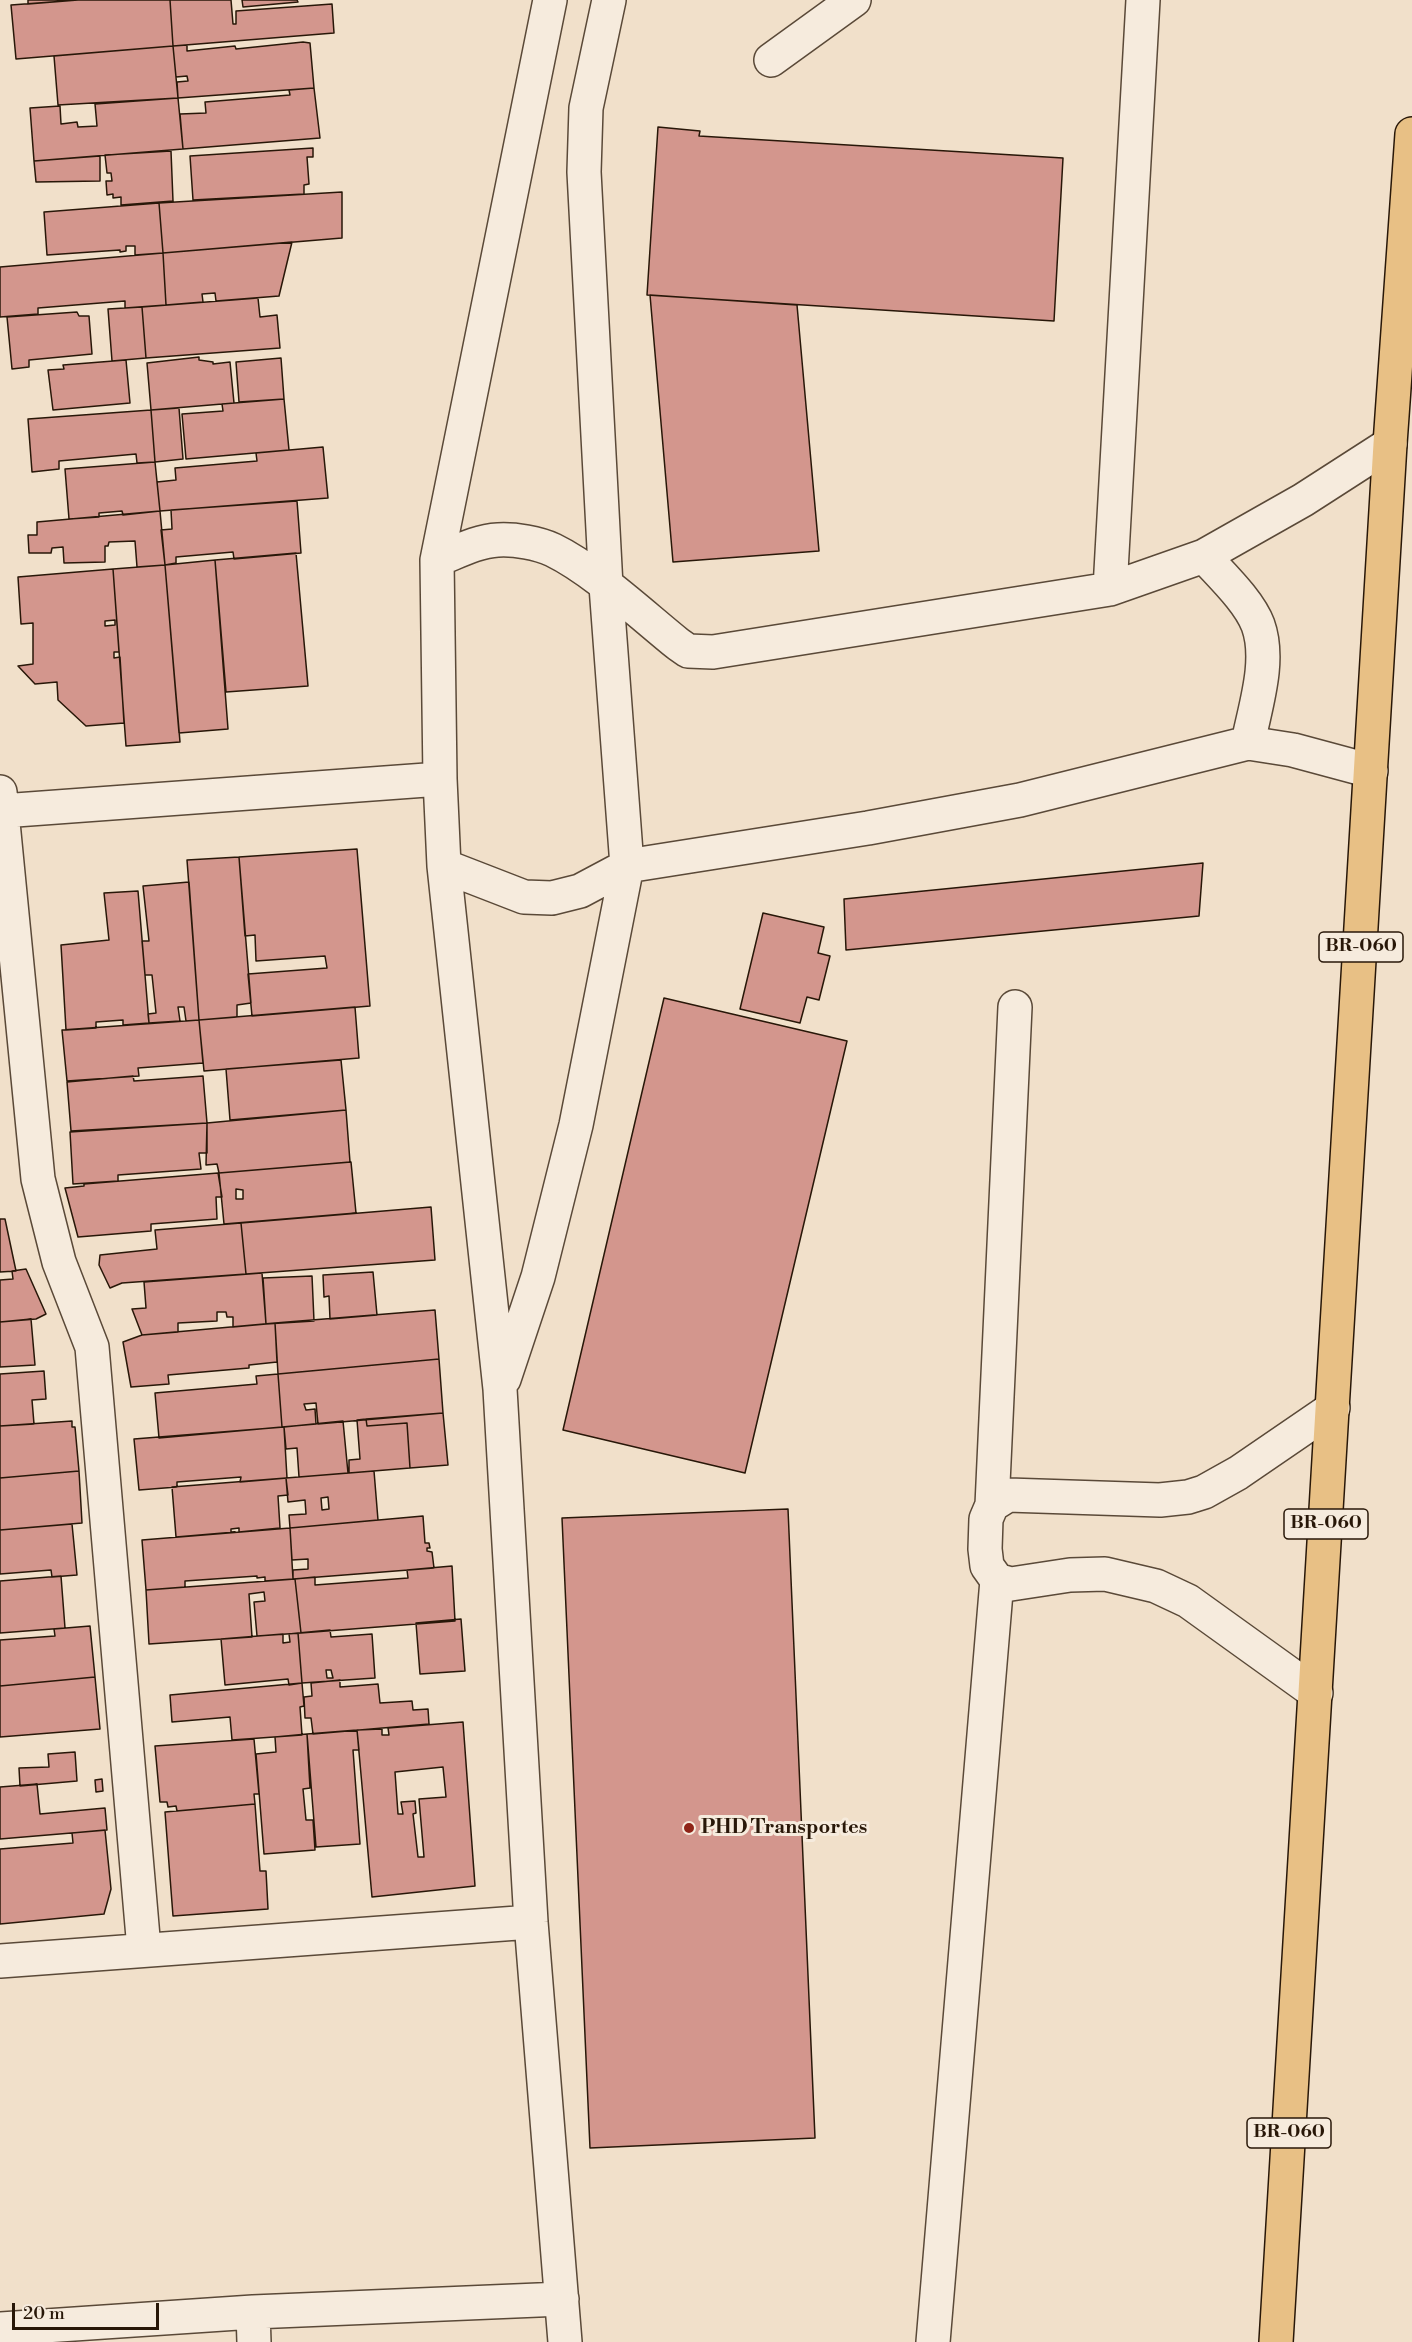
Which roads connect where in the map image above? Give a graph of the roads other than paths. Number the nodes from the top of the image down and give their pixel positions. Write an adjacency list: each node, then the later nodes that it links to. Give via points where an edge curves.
1 (550, 0): 9 (street)
2 (609, 0): 10 (street, via 586,108 584,172)
3 (854, 0): 5 (street)
4 (1143, 0): 11 (street)
5 (771, 60)
6 (1412, 134): 7 (highway, BR-060)
7 (1390, 444): 8 (street, via 1303,500); 13 (highway, BR-060)
8 (1204, 556): 11 (street); 12 (street, via 1243,600 1258,625 1263,653)
9 (437, 560): 10 (street, via 490,541 536,544 562,555); 14 (street)
10 (606, 586): 11 (street, via 688,651 713,652); 17 (street)
11 (1110, 589)
12 (1248, 743): 13 (street, via 1293,750); 17 (street, via 1020,800)
13 (1371, 771): 20 (highway, BR-060)
14 (440, 779): 15 (street); 16 (street)
15 (1, 801): 25 (street, via 38,1179 59,1262 92,1347)
16 (444, 866): 17 (street, via 524,897 552,898 580,891); 19 (street)
17 (627, 866): 19 (street, via 576,1125 538,1277)
18 (1015, 1007): 21 (street)
19 (500, 1389): 24 (street)
20 (1333, 1408): 21 (street, via 1204,1492 1160,1500 1008,1495); 23 (highway, BR-060)
21 (992, 1505): 22 (street, via 986,1519 985,1549 987,1566)
22 (997, 1580): 23 (street, via 1011,1584 1105,1574 1156,1587 1188,1601); 31 (street)
23 (1316, 1693): 32 (highway, BR-060)
24 (531, 1922): 25 (street); 27 (street)
25 (144, 1949): 26 (street)
26 (0, 1961)
27 (562, 2299): 28 (street); 30 (street)
28 (253, 2327): 29 (street)
29 (0, 2329)
30 (566, 2342)
31 (933, 2342)
32 (1276, 2342)

